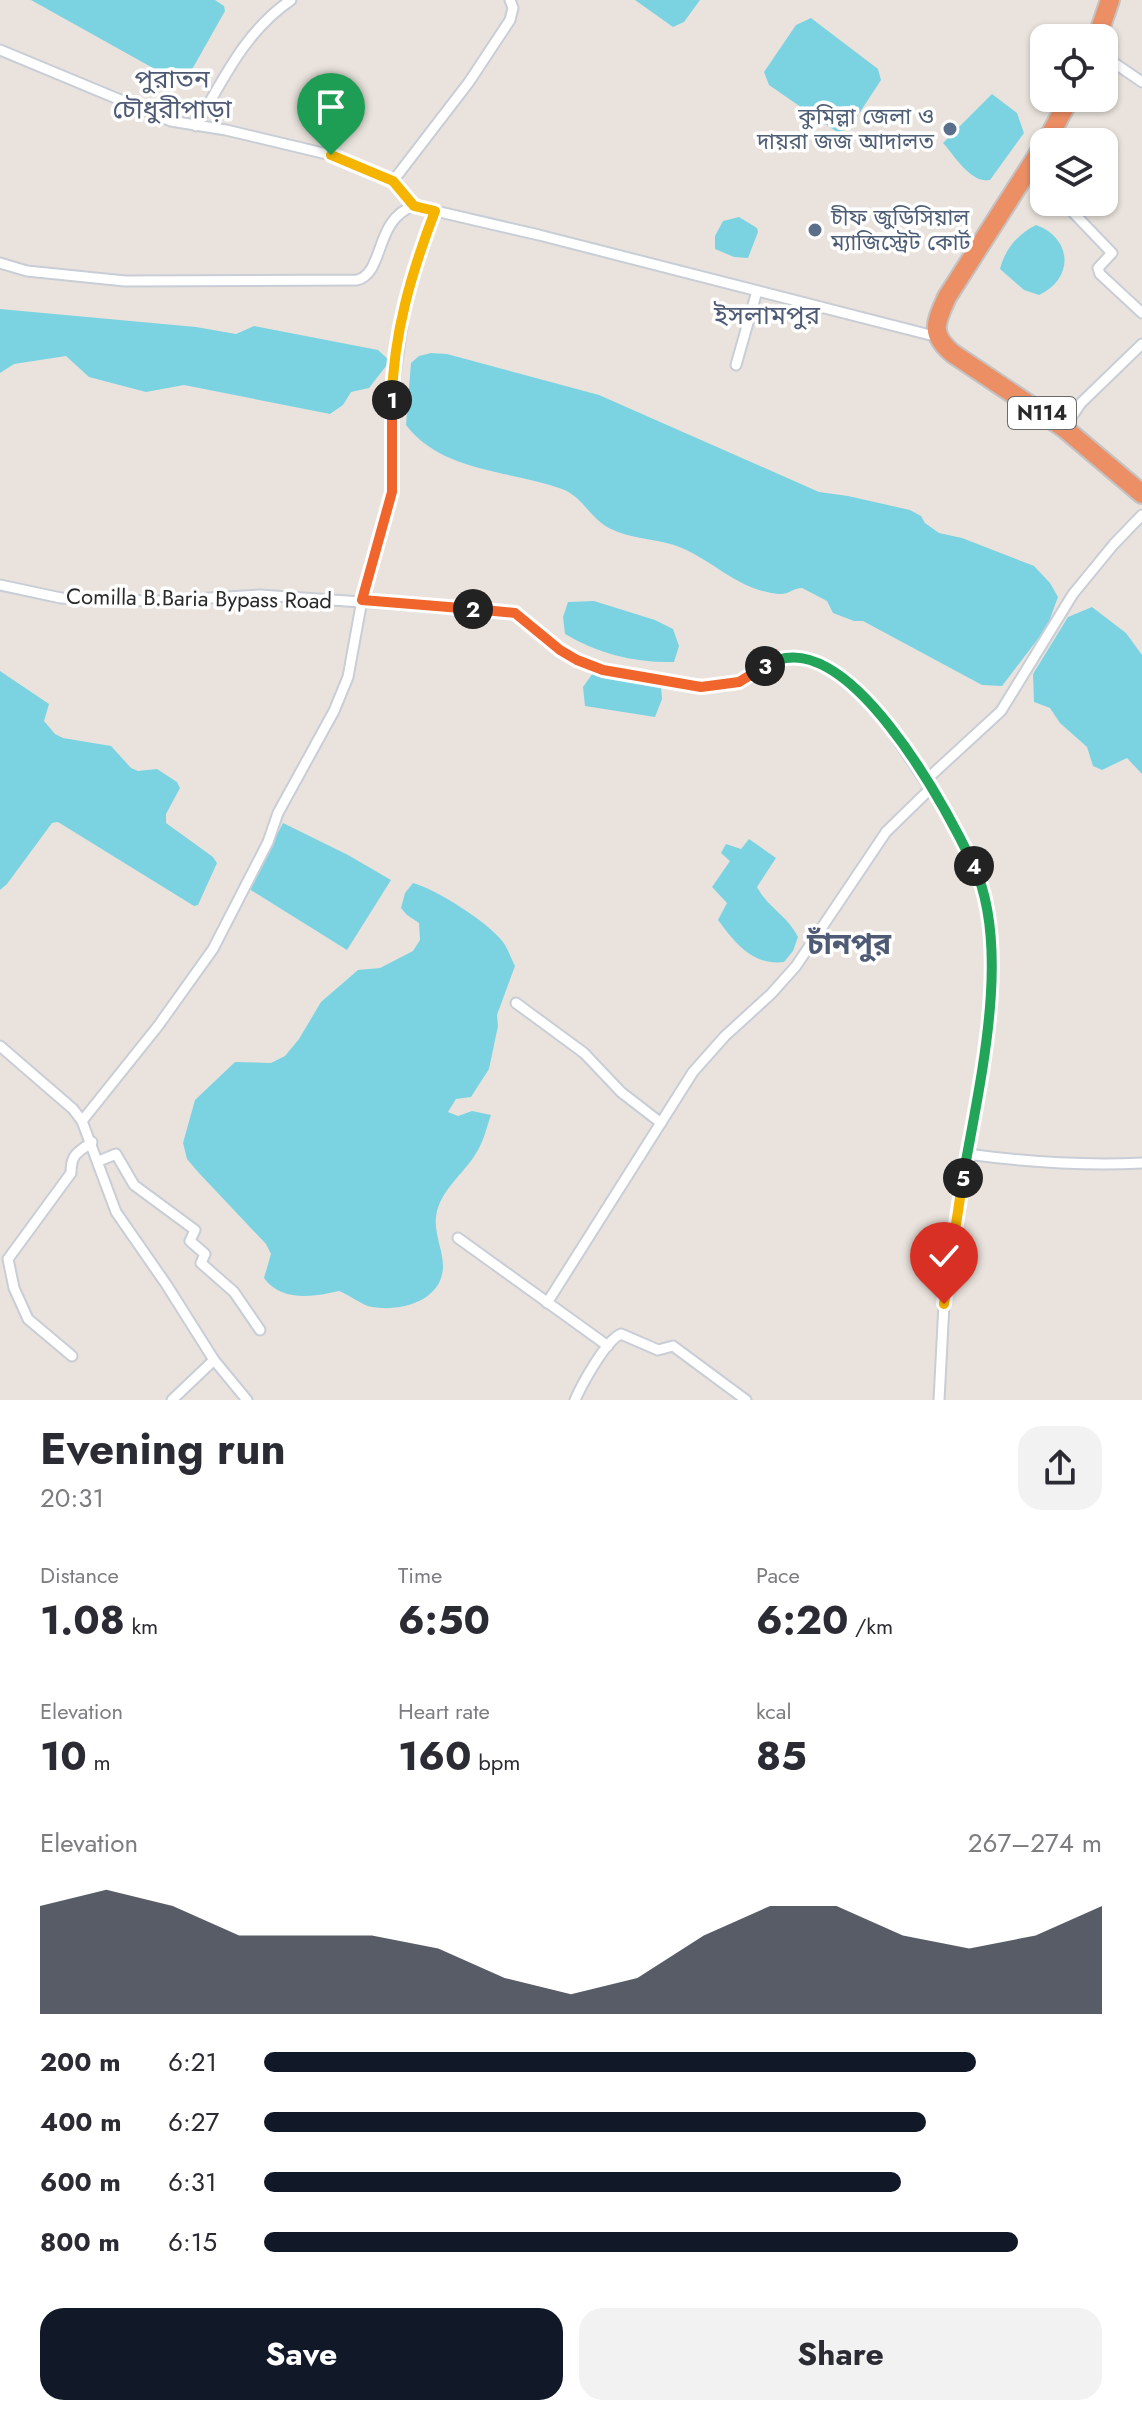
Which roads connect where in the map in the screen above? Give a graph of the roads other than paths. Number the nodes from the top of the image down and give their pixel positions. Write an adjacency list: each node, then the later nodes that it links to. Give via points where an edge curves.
1 (291, 0): 8 (street, via 254,31)
2 (510, 0): 10 (street, via 510,20)
3 (1110, 0): 4 (highway)
4 (1102, 24)
5 (0, 50): 8 (street, via 171,121)
6 (1118, 66): 7 (street)
7 (1142, 82)
8 (196, 126): 10 (street, via 331,155)
9 (1030, 170): 17 (highway, via 947,297)
10 (393, 181): 11 (street)
11 (414, 206): 12 (street); 14 (street, via 395,216 370,273 357,280 125,281 27,271)
12 (435, 211): 15 (street); 24 (street, via 406,299 392,395 392,492)
13 (1076, 216): 16 (street, via 1112,253 1098,268 1100,274)
14 (0, 263)
15 (757, 291): 17 (street); 19 (street)
16 (1142, 313)
17 (938, 337): 20 (highway, N114, via 952,353)
18 (1142, 344): 20 (street, via 1081,403)
19 (736, 365)
20 (1064, 428): 21 (highway, N114)
21 (1142, 494)
22 (1142, 515): 25 (street, via 1073,594 1001,711)
23 (0, 585): 24 (street, Comilla B.Baria Bypass Road, via 101,600 260,595)
24 (362, 600): 25 (street, Comilla B.Baria Bypass Road, via 515,613 560,650 589,665 701,687 739,682 791,656 808,659 863,694); 28 (street, via 348,677 334,711 213,949)
25 (929, 784): 29 (street, via 886,832 796,966 693,1072); 31 (street, Comilla B.Baria Bypass Road, via 982,883 991,943 989,1013)
26 (516, 1003): 29 (street, via 584,1053)
27 (0, 1046): 28 (street)
28 (82, 1121): 30 (street)
29 (661, 1123): 35 (street)
30 (92, 1142): 32 (street); 38 (street, via 76,1154 71,1173 8,1259 28,1319)
31 (967, 1154): 33 (street, via 1081,1166); 44 (street, Comilla B.Baria Bypass Road, via 944,1304)
32 (99, 1161): 36 (street, via 116,1154 134,1185 195,1230 190,1241 205,1254 201,1263 234,1292); 39 (street, via 116,1212)
33 (1142, 1163)
34 (458, 1238): 35 (street)
35 (547, 1303): 37 (street)
36 (260, 1330)
37 (608, 1346): 42 (street); 43 (street, via 621,1334 658,1350 673,1346)
38 (72, 1356)
39 (214, 1360): 40 (street); 41 (street)
40 (172, 1400)
41 (247, 1400)
42 (575, 1400)
43 (746, 1400)
44 (939, 1400)

